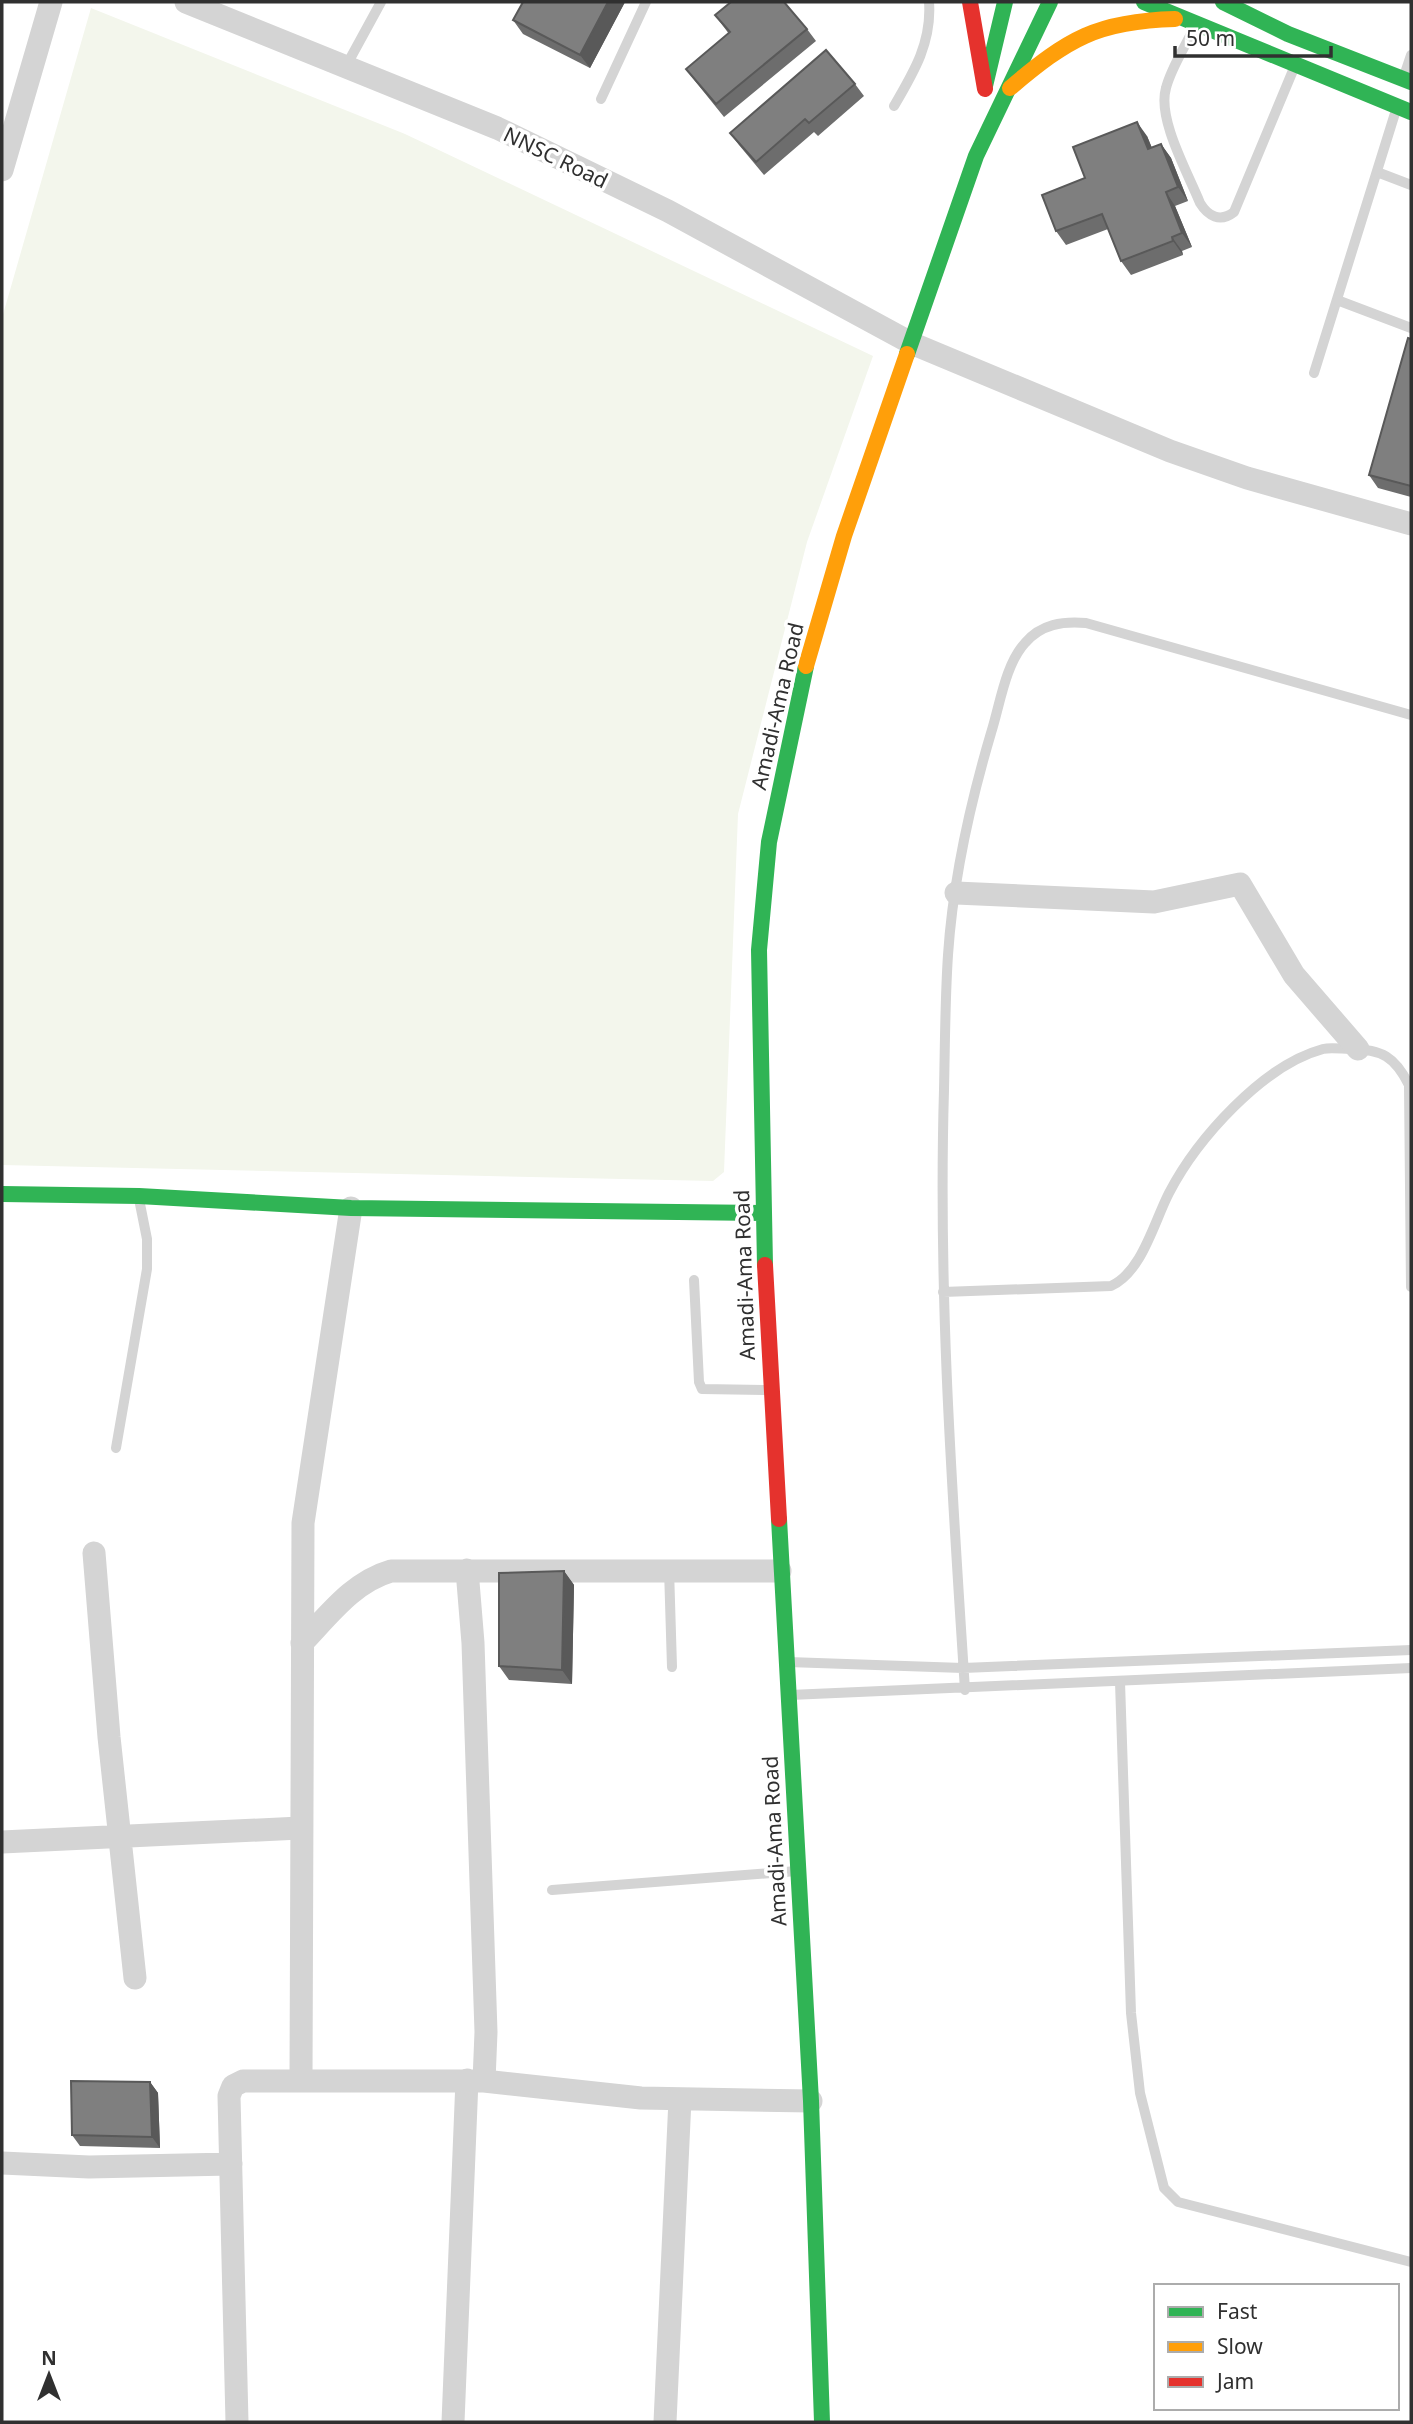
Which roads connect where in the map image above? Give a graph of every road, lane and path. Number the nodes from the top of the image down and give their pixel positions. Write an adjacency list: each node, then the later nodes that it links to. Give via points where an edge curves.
1 (51, 2): 23 (street)
2 (186, 2): 15 (street, NNSC Road)
3 (381, 2): 15 (lane)
4 (646, 2): 19 (lane)
5 (929, 2): 20 (lane, via 926,46)
6 (970, 2): 18 (street)
7 (1005, 2): 18 (street, Amadi-Ama Road)
8 (1050, 2): 17 (street, Amadi-Ama Road)
9 (1144, 2): 11 (street)
10 (1223, 2): 16 (street, via 1288,34)
11 (1180, 19): 12 (street); 17 (street, via 1107,23 1072,40)
12 (1196, 25): 14 (street); 14 (lane, via 1166,88 1164,102 1166,120 1200,202 1214,217 1234,212)
13 (1411, 55): 16 (lane)
14 (1295, 66): 21 (street)
15 (345, 68): 28 (street, NNSC Road, via 497,128 656,205)
16 (1407, 80)
17 (1010, 88): 22 (street, Amadi-Ama Road)
18 (985, 89): 22 (street, Amadi-Ama Road)
19 (601, 99)
20 (894, 106)
21 (1404, 110): 24 (lane)
22 (976, 156): 28 (street, Amadi-Ama Road)
23 (2, 170)
24 (1377, 172): 25 (lane); 26 (lane)
25 (1411, 185)
26 (1337, 300): 27 (lane); 29 (lane)
27 (1411, 328)
28 (911, 343): 30 (street, NNSC Road, via 1247,478); 37 (street, Amadi-Ama Road, via 810,649 769,842 759,950)
29 (1314, 373)
30 (1411, 524)
31 (1411, 715): 32 (lane, via 1086,623 1050,625 1023,645 1012,667 967,829)
32 (956, 893): 33 (street, via 1154,902 1240,884 1294,975); 40 (lane, via 948,966 941,1183)
33 (1358, 1049): 39 (lane, via 1384,1054 1398,1063 1409,1085); 40 (lane, via 1325,1049 1293,1062 1241,1099 1203,1142 1171,1189 1132,1269 1121,1282)
34 (2, 1194): 35 (street)
35 (139, 1196): 36 (street); 42 (lane, via 147,1269)
36 (351, 1208): 37 (street); 47 (street, via 303,1523)
37 (762, 1213): 41 (street, Amadi-Ama Road)
38 (694, 1280): 41 (lane, via 702,1389)
39 (1411, 1287)
40 (943, 1292): 51 (lane)
41 (770, 1390): 46 (street, Amadi-Ama Road)
42 (116, 1448)
43 (94, 1553): 57 (street)
44 (669, 1569): 45 (street); 46 (street); 50 (lane)
45 (467, 1570): 47 (street, via 391,1571 370,1577); 63 (street, via 486,2032)
46 (780, 1571): 49 (street, Amadi-Ama Road)
47 (302, 1643): 56 (street)
48 (1411, 1650): 51 (lane)
49 (785, 1661): 51 (lane); 55 (street, Amadi-Ama Road)
50 (672, 1667)
51 (963, 1668): 54 (lane)
52 (1411, 1668): 53 (lane)
53 (1120, 1682): 54 (lane); 68 (lane, via 1131,2013 1140,2093 1164,2188 1178,2202)
54 (965, 1690): 55 (lane)
55 (787, 1695): 59 (street, Amadi-Ama Road)
56 (300, 1828): 57 (street); 62 (street)
57 (121, 1838): 58 (street); 61 (street)
58 (2, 1842)
59 (797, 1871): 60 (lane); 65 (street, Amadi-Ama Road)
60 (552, 1890)
61 (135, 1978)
62 (301, 2079): 63 (street); 67 (street, via 257,2079 233,2086 229,2096)
63 (476, 2080): 64 (street); 70 (street)
64 (680, 2099): 65 (street); 71 (street)
65 (811, 2101): 72 (street, Amadi-Ama Road)
66 (2, 2163): 67 (street, via 89,2167)
67 (231, 2164): 69 (street)
68 (1411, 2262)
69 (237, 2422)
70 (453, 2422)
71 (666, 2422)
72 (822, 2422)

